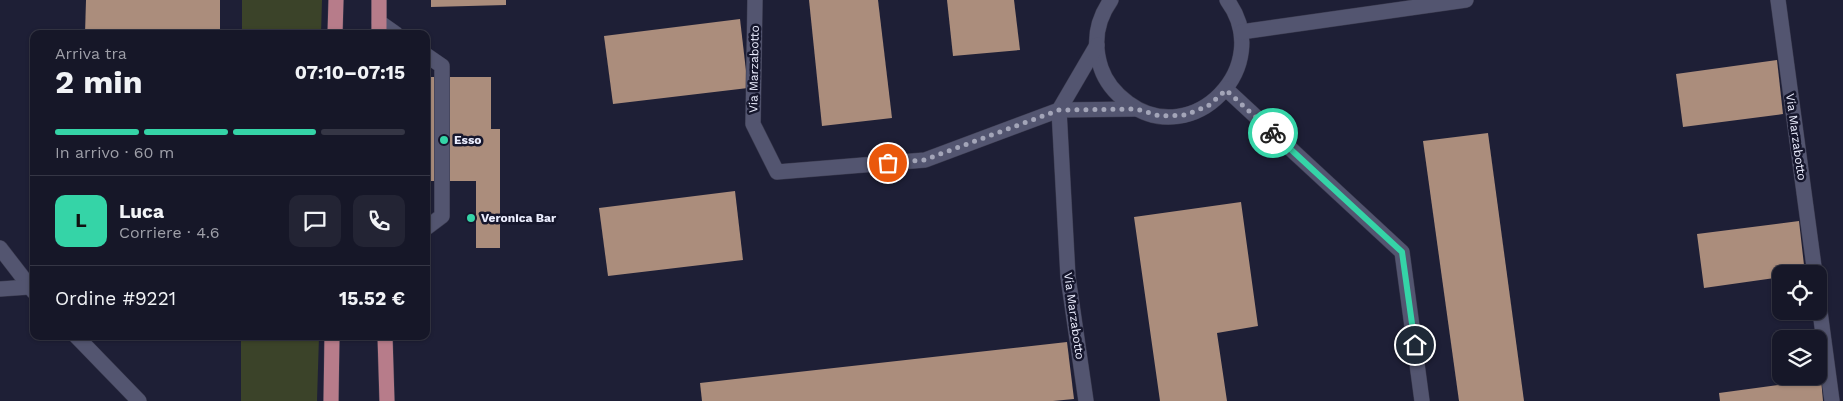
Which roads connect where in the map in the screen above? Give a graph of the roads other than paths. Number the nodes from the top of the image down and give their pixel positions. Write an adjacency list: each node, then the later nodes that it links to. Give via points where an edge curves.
1 (336, 0): 9 (main road)
2 (378, 0): 8 (main road)
3 (755, 0): 15 (street, Via Marzabotto, via 754,124 777,172 924,160)
4 (1227, 0): 10 (street, Via Marzabotto)
5 (1466, 0): 10 (street)
6 (1778, 0): 18 (street, Via Marzabotto)
7 (1106, 4): 11 (street, Via Marzabotto, via 1097,31)
8 (379, 28)
9 (335, 30)
10 (1241, 32): 13 (street, Via Marzabotto, via 1242,53)
11 (1097, 45): 14 (street, Via Marzabotto, via 1104,76 1118,95); 15 (street, Via Marzabotto)
12 (430, 58): 16 (street, via 442,66 442,216)
13 (1226, 90): 14 (street, Via Marzabotto, via 1208,106 1185,115 1160,116); 30 (street, via 1402,252)
14 (1136, 109): 15 (street, Via Marzabotto)
15 (1059, 110): 29 (street, Via Marzabotto, via 1068,277)
16 (430, 225)
17 (0, 248): 20 (street)
18 (1814, 265)
19 (0, 289): 21 (street)
20 (30, 289)
21 (30, 290)
22 (1821, 320): 31 (street)
23 (80, 340): 26 (street)
24 (332, 340): 27 (main road)
25 (385, 340): 28 (main road)
26 (139, 401)
27 (331, 401)
28 (387, 401)
29 (1086, 401)
30 (1422, 401)
31 (1832, 401)

